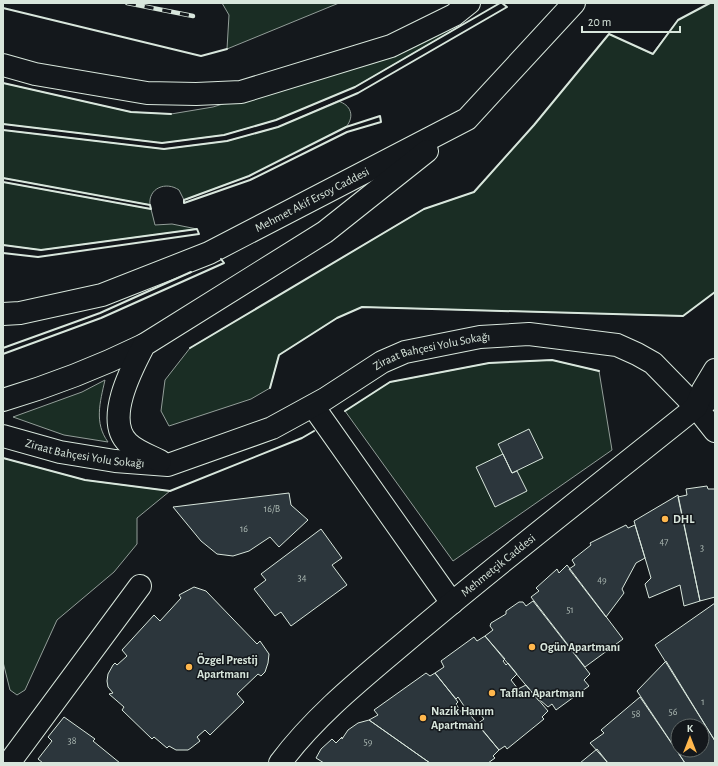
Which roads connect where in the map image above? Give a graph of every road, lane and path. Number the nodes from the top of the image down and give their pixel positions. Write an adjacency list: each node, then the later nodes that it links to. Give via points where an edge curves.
1 (469, 3): 3 (street, via 454,15 391,46 241,92 147,93 35,74)
2 (574, 3): 4 (street, Mehmet Akif Ersoy Caddesi)
3 (3, 65)
4 (467, 119): 5 (street, Mehmet Akif Ersoy Caddesi, via 209,253 102,295 20,313); 6 (street, Ziraat Bahçesi Yolu Sokağı, via 326,232)
5 (3, 314)
6 (144, 345): 9 (street, Ziraat Bahçesi Yolu Sokağı, via 53,385); 14 (street, Ziraat Bahçesi Yolu Sokağı, via 130,371 122,397 119,413 120,430 128,443)
7 (715, 370): 11 (street, Mehmetçik Caddesi)
8 (715, 396): 11 (street)
9 (3, 400)
10 (313, 406): 11 (street, Ziraat Bahçesi Yolu Sokağı, via 382,362 405,352 480,337 529,334 617,345 653,364); 14 (street, Ziraat Bahçesi Yolu Sokağı, via 272,428); 16 (street)
11 (696, 407): 12 (street, Ziraat Bahçesi Yolu Sokağı); 16 (street, Mehmetçik Caddesi)
12 (715, 431)
13 (3, 436): 14 (street, Ziraat Bahçesi Yolu Sokağı, via 60,452 116,461)
14 (168, 465)
15 (140, 586): 17 (street)
16 (452, 603): 18 (street, Mehmetçik Caddesi, via 316,720)
17 (9, 763)
18 (280, 763)

